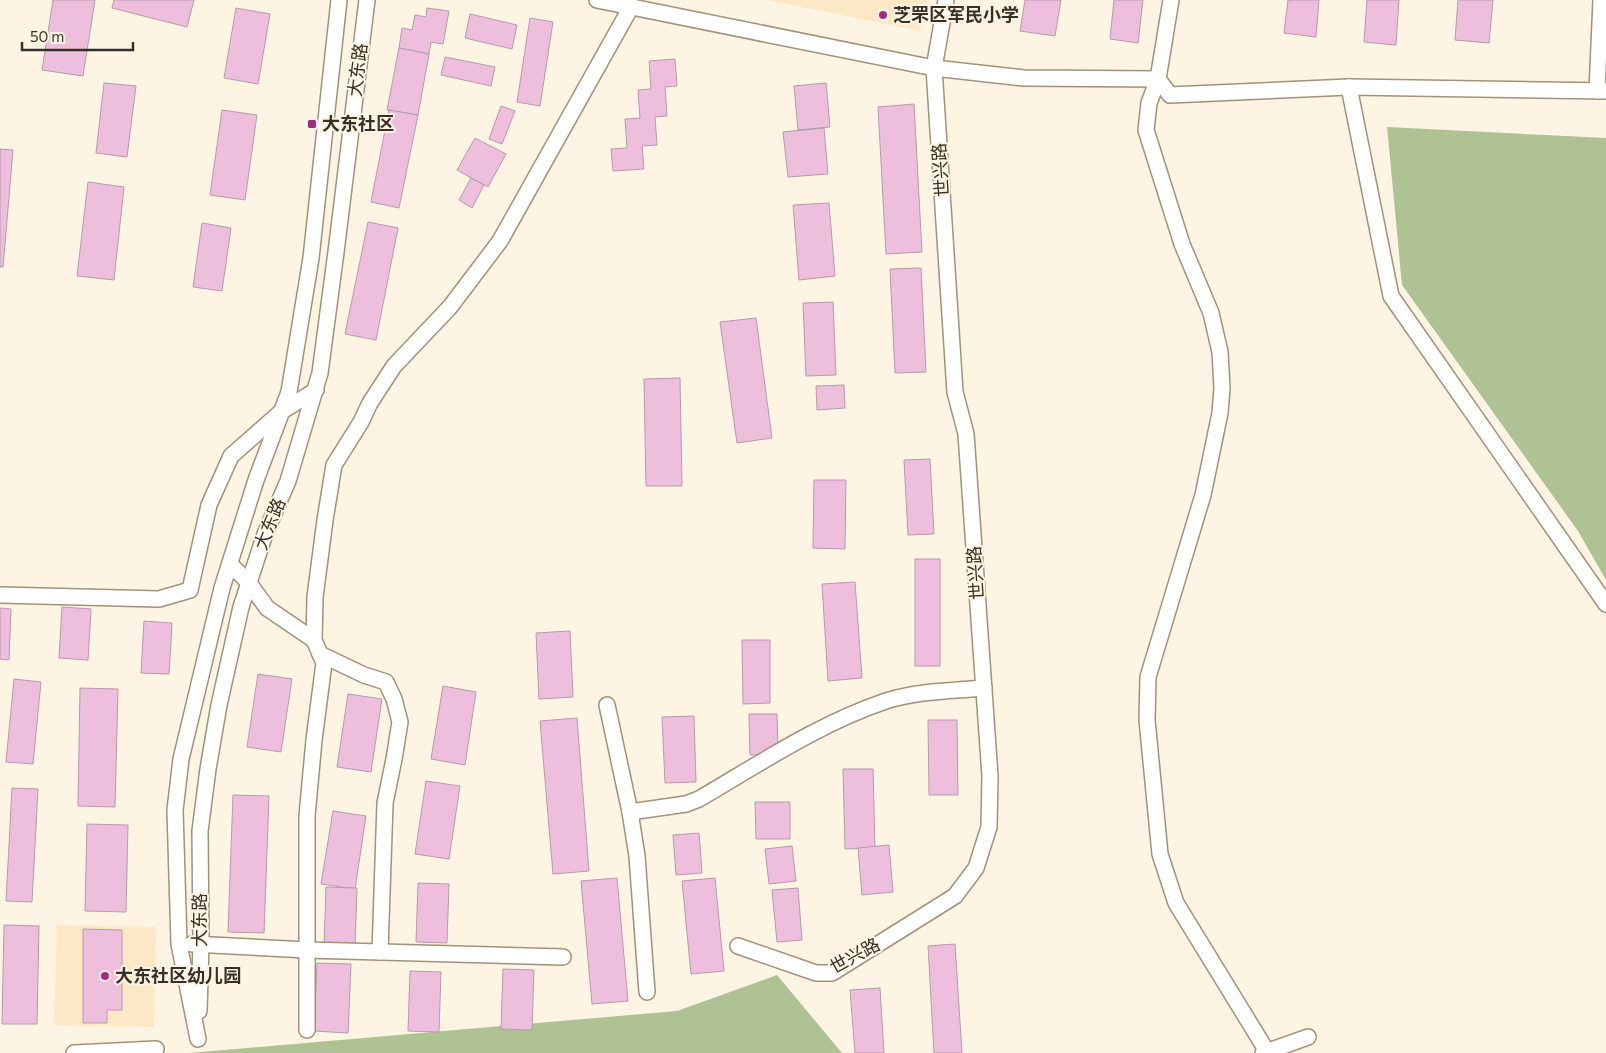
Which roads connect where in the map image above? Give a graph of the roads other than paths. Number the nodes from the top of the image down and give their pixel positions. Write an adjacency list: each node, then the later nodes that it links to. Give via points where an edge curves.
1 (340, 0): 13 (street, 大东路, via 312,258 289,392)
2 (367, 0): 12 (street, 大东路)
3 (597, 0): 7 (street)
4 (946, 0): 8 (street, 世兴路)
5 (1171, 0): 9 (street)
6 (1601, 0): 11 (street)
7 (631, 7): 8 (street); 18 (street, via 500,241 450,307 394,366 334,465 315,597)
8 (934, 68): 9 (street, via 1024,78); 19 (street, 世兴路, via 955,392 966,434)
9 (1158, 80): 10 (street, via 1170,95); 32 (street, via 1149,103 1146,130 1182,244 1211,313 1220,352 1222,388 1203,495 1148,677 1147,720 1160,854 1176,903)
10 (1349, 88): 11 (street); 17 (street, via 1391,296)
11 (1602, 91)
12 (316, 390): 13 (street); 15 (street, 大东路, via 288,481 264,534)
13 (281, 412): 14 (street, 大东路); 16 (street, via 232,456 209,505 190,590 159,599)
14 (230, 564): 15 (street); 22 (street, 大东路, via 181,760 175,810)
15 (249, 583): 18 (street, via 266,608); 23 (street, 大东路, via 219,705 208,769 200,831)
16 (0, 595)
17 (1606, 604)
18 (317, 647): 25 (street, via 324,663 307,816); 26 (street, via 364,675 386,682 400,722 385,803)
19 (984, 688): 21 (street, via 920,694 887,701 835,721 700,799); 24 (street, 世兴路, via 990,776 989,827 976,868 955,896 832,974 816,973)
20 (606, 705): 21 (street)
21 (630, 812): 28 (street, via 637,856)
22 (180, 944): 23 (street); 23 (street, 大东路, via 198,1039)
23 (201, 944): 25 (street)
24 (738, 946)
25 (307, 950): 26 (street); 29 (street)
26 (380, 952): 27 (street)
27 (563, 957)
28 (647, 992)
29 (307, 1030)
30 (1308, 1037): 32 (street)
31 (156, 1049): 33 (street)
32 (1266, 1052)
33 (74, 1053)

